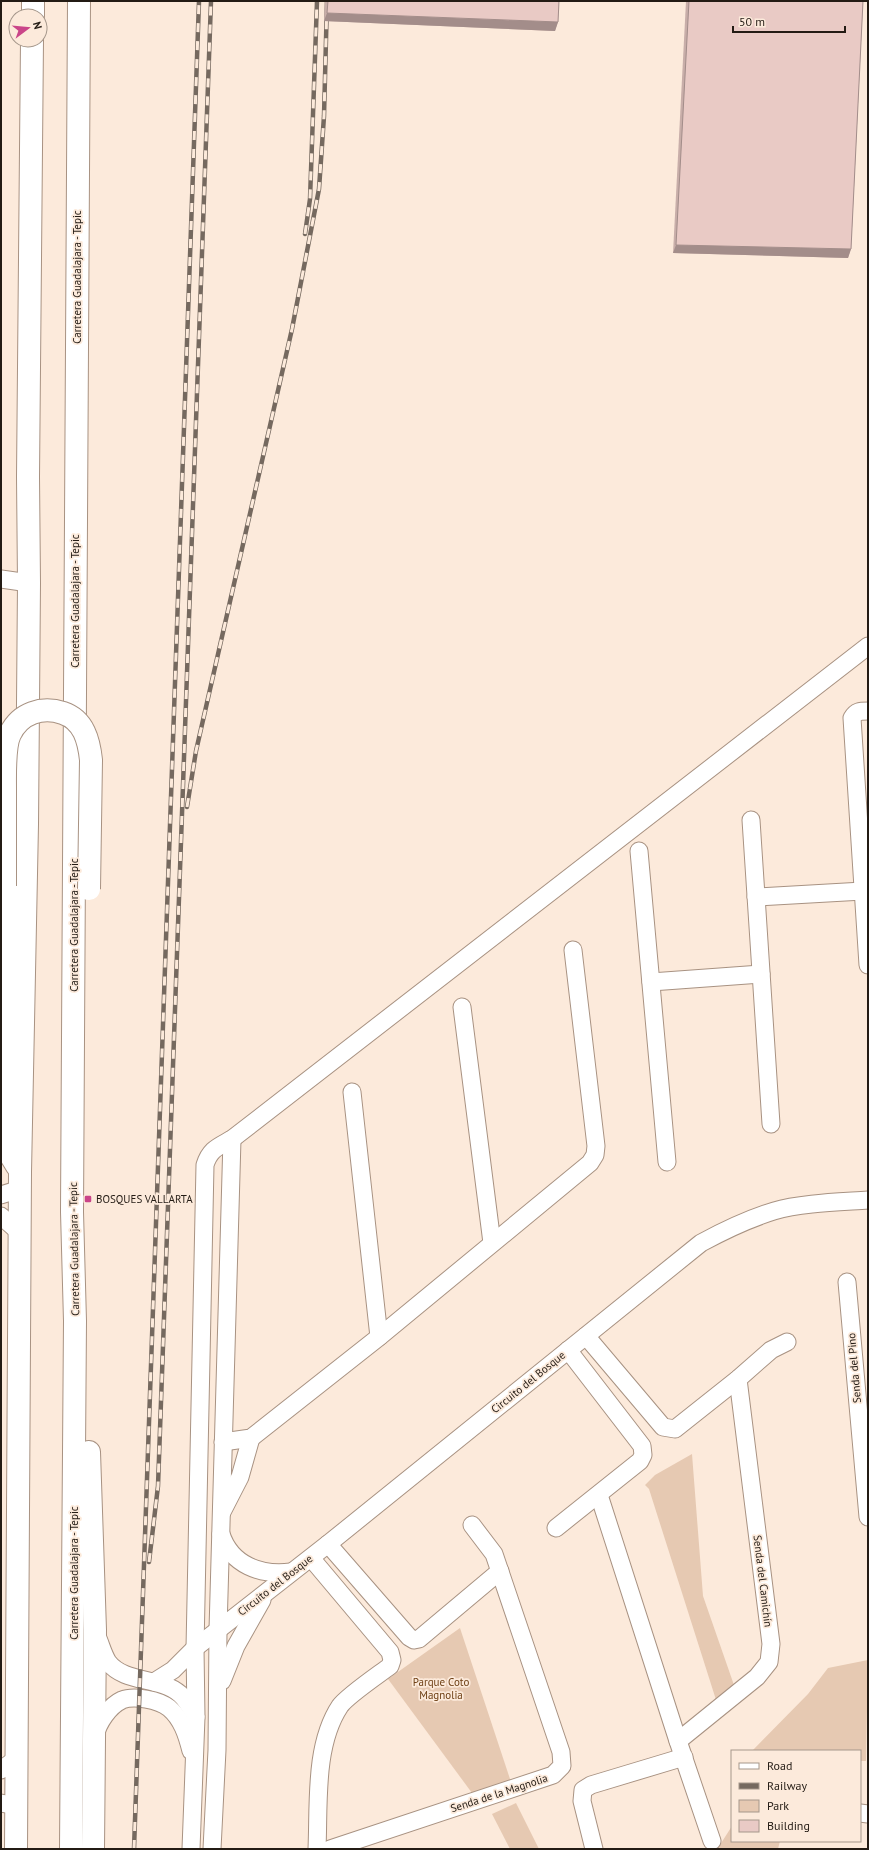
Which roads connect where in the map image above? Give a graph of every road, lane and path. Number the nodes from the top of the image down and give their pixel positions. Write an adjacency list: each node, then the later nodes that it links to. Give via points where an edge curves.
1 (79, 1): 20 (highway, Carretera Guadalajara - Tepic)
2 (32, 48): 4 (highway)
3 (1, 579): 4 (street)
4 (29, 583): 21 (highway, via 27,824)
5 (868, 646): 18 (street)
6 (868, 710): 9 (street, via 854,713 852,718)
7 (751, 820): 10 (street)
8 (639, 851): 14 (street)
9 (863, 891): 10 (street); 12 (street)
10 (756, 897): 13 (street)
11 (573, 950): 25 (street, via 595,1155 590,1163)
12 (868, 965)
13 (761, 974): 14 (street); 17 (street)
14 (651, 982): 19 (street)
15 (462, 1007): 25 (street)
16 (352, 1092): 29 (street)
17 (771, 1124)
18 (232, 1139): 34 (street); 48 (street, via 212,1150 205,1165)
19 (667, 1162)
20 (72, 1163): 21 (highway, bridge, via 82,1129 85,1100 91,760 89,740 76,721 67,714 52,710 33,713 19,720 9,735 6,761 5,1138); 27 (highway, Carretera Guadalajara - Tepic)
21 (13, 1193): 24 (highway)
22 (868, 1200): 28 (street, Circuito del Bosque, via 826,1202 776,1210 736,1225 701,1242)
23 (1, 1216): 24 (street)
24 (20, 1233): 55 (highway)
25 (492, 1243): 29 (street)
26 (847, 1282): 37 (street, Senda del Pino)
27 (75, 1321): 46 (highway, via 88,1427); 61 (highway, Carretera Guadalajara - Tepic)
28 (586, 1336): 31 (street, Circuito del Bosque); 32 (street, via 663,1427 669,1429 675,1429)
29 (380, 1337): 33 (street)
30 (787, 1342): 32 (street, via 771,1350)
31 (568, 1350): 35 (street, via 642,1446 640,1462); 41 (street, Circuito del Bosque)
32 (738, 1379): 52 (street, Senda del Camichín, via 771,1644 769,1662 758,1677)
33 (251, 1438): 34 (street); 36 (street, via 240,1477)
34 (223, 1442): 36 (street)
35 (600, 1495): 39 (street); 52 (street)
36 (221, 1514): 40 (street)
37 (868, 1517)
38 (472, 1526): 43 (street, Senda de la Magnolia, via 494,1554)
39 (556, 1528)
40 (220, 1531): 44 (street, via 225,1545 234,1557 247,1566 268,1573); 47 (street)
41 (328, 1544): 42 (street, Circuito del Bosque); 43 (street, via 414,1640 419,1639)
42 (310, 1558): 44 (street, Circuito del Bosque); 65 (street, via 390,1652 392,1660 390,1666 341,1705 327,1729 321,1764)
43 (500, 1571): 66 (street, Senda de la Magnolia, via 561,1752 562,1766 553,1775)
44 (291, 1572): 45 (street, Circuito del Bosque)
45 (267, 1591): 47 (street, Circuito del Bosque); 50 (street, via 223,1674)
46 (95, 1630): 49 (street, via 106,1658 118,1671); 53 (highway)
47 (218, 1630): 48 (street, Circuito del Bosque); 50 (street)
48 (195, 1648): 49 (street, Circuito del Bosque, via 173,1670); 51 (street)
49 (154, 1682): 51 (street, via 166,1685 180,1694)
50 (217, 1701): 57 (street)
51 (196, 1717): 56 (street); 57 (street, via 208,1751)
52 (678, 1742): 54 (street)
53 (93, 1744): 56 (street, via 102,1720 109,1710 122,1700 160,1701 179,1719 187,1736); 62 (highway)
54 (684, 1757): 59 (street); 67 (street, via 591,1785 583,1790 582,1801)
55 (9, 1764): 58 (highway)
56 (194, 1768): 63 (street)
57 (215, 1789): 64 (street)
58 (9, 1804): 60 (highway)
59 (712, 1842)
60 (16, 1849)
61 (71, 1849)
62 (92, 1849)
63 (191, 1849)
64 (212, 1849)
65 (317, 1849)
66 (330, 1849)
67 (594, 1849)

